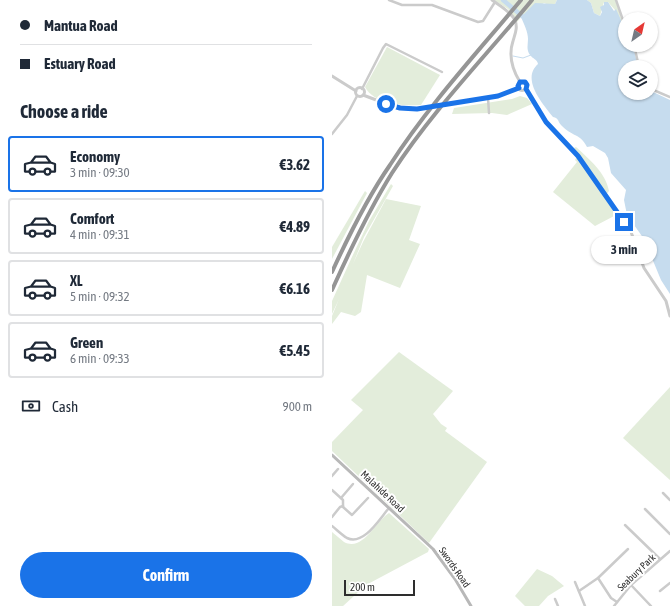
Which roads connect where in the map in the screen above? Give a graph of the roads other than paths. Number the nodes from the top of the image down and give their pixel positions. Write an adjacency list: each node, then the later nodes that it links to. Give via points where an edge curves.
1 (389, 0): 5 (street, via 402,5 432,5 478,22 483,21)
2 (521, 0): 21 (highway, via 426,115 390,165 368,201)
3 (532, 0): 22 (highway, via 407,152 351,246)
4 (616, 0): 6 (street)
5 (493, 1): 9 (street, via 505,9 515,21 516,31 510,55 512,68)
6 (620, 12)
7 (442, 72): 10 (street, via 386,44)
8 (332, 76): 13 (street)
9 (520, 82): 11 (street); 12 (street, via 526,83)
10 (362, 88): 13 (street); 15 (street)
11 (519, 88): 12 (street); 18 (street)
12 (526, 89): 23 (street, via 546,122 578,156 631,232 644,268 666,301)
13 (356, 91): 16 (street)
14 (658, 92): 17 (street)
15 (363, 95): 16 (street); 18 (street, via 408,109)
16 (358, 96): 20 (street)
17 (670, 97)
18 (488, 98): 19 (street)
19 (489, 113)
20 (332, 134)
21 (332, 272)
22 (332, 290)
23 (670, 316)
24 (332, 455): 34 (main road, Malahide Road)
25 (338, 469): 26 (street)
26 (332, 476)
27 (353, 484): 30 (street)
28 (332, 490): 30 (street)
29 (663, 492): 32 (street)
30 (341, 498): 33 (street, via 344,501)
31 (368, 498): 33 (street, via 353,515)
32 (670, 500)
33 (343, 506): 36 (street)
34 (389, 508): 38 (street, via 358,539 346,538); 40 (main road, Malahide Road)
35 (644, 509): 39 (street)
36 (332, 516)
37 (625, 525): 43 (street)
38 (332, 526)
39 (670, 534)
40 (423, 539): 52 (main road, Swords Road, via 447,567)
41 (628, 549): 44 (street)
42 (670, 551): 43 (street, Seabury Park)
43 (660, 559): 47 (street, Seabury Park)
44 (598, 578): 48 (street); 51 (street, via 611,598)
45 (575, 582): 48 (street)
46 (670, 584): 49 (street)
47 (631, 585): 51 (street, Seabury Park); 56 (street)
48 (579, 591): 54 (street)
49 (660, 591)
50 (555, 599): 53 (street)
51 (617, 602): 55 (street, Seabury Park)
52 (471, 606)
53 (558, 606)
54 (585, 606)
55 (614, 606)
56 (651, 606)

